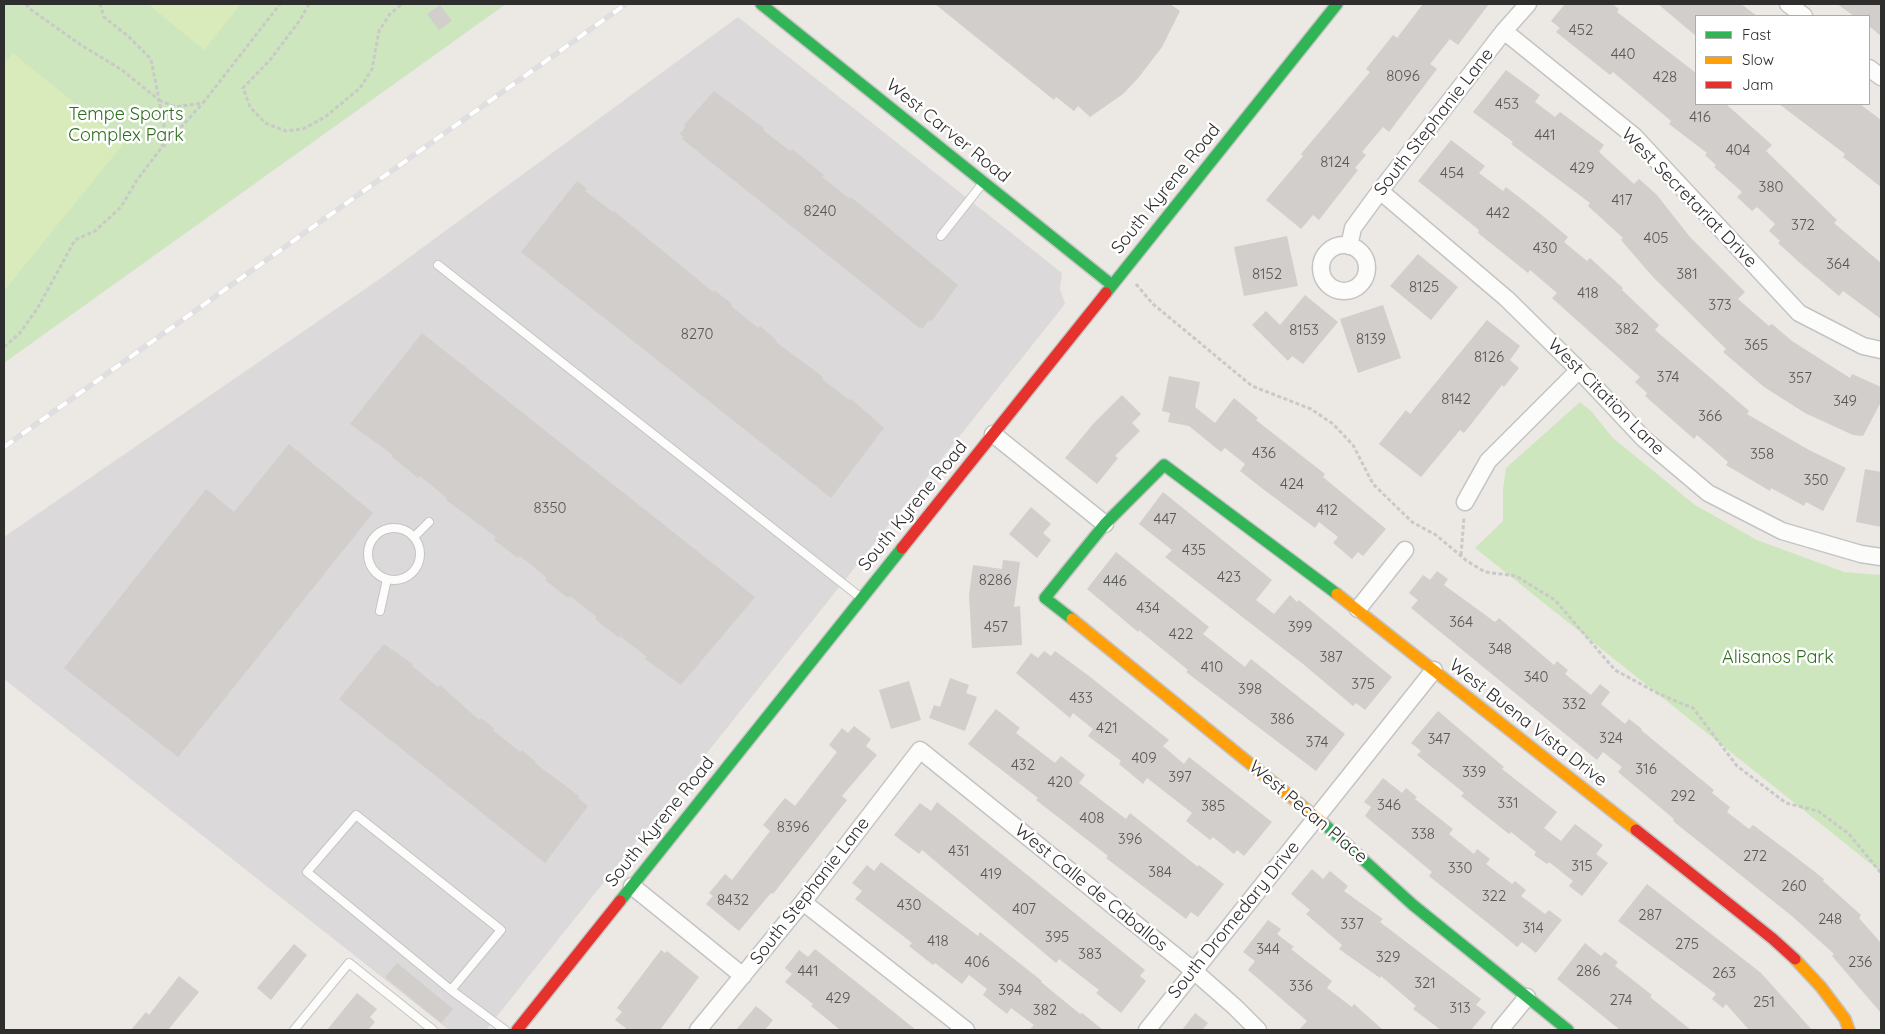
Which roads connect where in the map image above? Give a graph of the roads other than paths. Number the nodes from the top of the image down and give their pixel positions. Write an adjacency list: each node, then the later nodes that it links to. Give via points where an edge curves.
1 (761, 4): 9 (street, West Carver Road)
2 (1337, 4): 14 (street, South Kyrene Road)
3 (1528, 4): 6 (street, South Stephanie Lane)
4 (1788, 4): 5 (street)
5 (1803, 15)
6 (1504, 31): 10 (street, South Stephanie Lane); 15 (street, West Secretariat Drive, via 1634,136 1799,313 1863,346)
7 (1870, 69): 8 (street)
8 (1881, 77)
9 (984, 182): 11 (lane); 14 (street, West Carver Road)
10 (1380, 191): 12 (street, South Stephanie Lane, via 1352,228); 16 (street, West Citation Lane, via 1507,299)
11 (941, 236)
12 (1349, 246)
13 (438, 265): 25 (lane)
14 (1112, 285): 17 (street, South Kyrene Road)
15 (1881, 350)
16 (1579, 370): 18 (street, via 1488,461); 23 (street, West Citation Lane, via 1644,439 1708,493 1782,531)
17 (993, 434): 20 (street); 25 (street, South Kyrene Road)
18 (1465, 502)
19 (429, 522): 21 (lane)
20 (1105, 524): 26 (street, West Buena Vista Drive, via 1164,465); 30 (street, West Pecan Place, via 1045,598)
21 (414, 537): 24 (lane, via 420,550 415,571 402,579); 24 (lane, via 398,528 390,528 374,537 368,553 369,562 373,570)
22 (1405, 550): 26 (street)
23 (1881, 557)
24 (387, 579): 27 (lane)
25 (861, 599): 31 (street, South Kyrene Road)
26 (1358, 609): 28 (street, West Buena Vista Drive)
27 (380, 611)
28 (1434, 670): 30 (street, South Dromedary Drive); 47 (street, West Buena Vista Drive, via 1792,956 1831,1000)
29 (920, 750): 32 (street, South Stephanie Lane); 33 (street, West Calle de Caballos)
30 (1316, 817): 33 (street, South Dromedary Drive); 36 (street, West Pecan Place, via 1413,905)
31 (632, 886): 34 (street); 40 (street, South Kyrene Road)
32 (803, 902): 34 (street, South Stephanie Lane); 42 (street)
33 (1194, 971): 43 (street, South Dromedary Drive); 44 (street, West Calle de Caballos)
34 (743, 976): 41 (street, South Stephanie Lane)
35 (451, 990): 35 (lane, via 501,930 356,815 307,872); 39 (lane)
36 (1527, 997): 45 (street); 46 (street, West Pecan Place)
37 (294, 1030): 38 (lane, via 349,963)
38 (433, 1030)
39 (505, 1030)
40 (517, 1030)
41 (698, 1030)
42 (966, 1030)
43 (1146, 1030)
44 (1258, 1030)
45 (1500, 1030)
46 (1568, 1030)
47 (1849, 1030)

